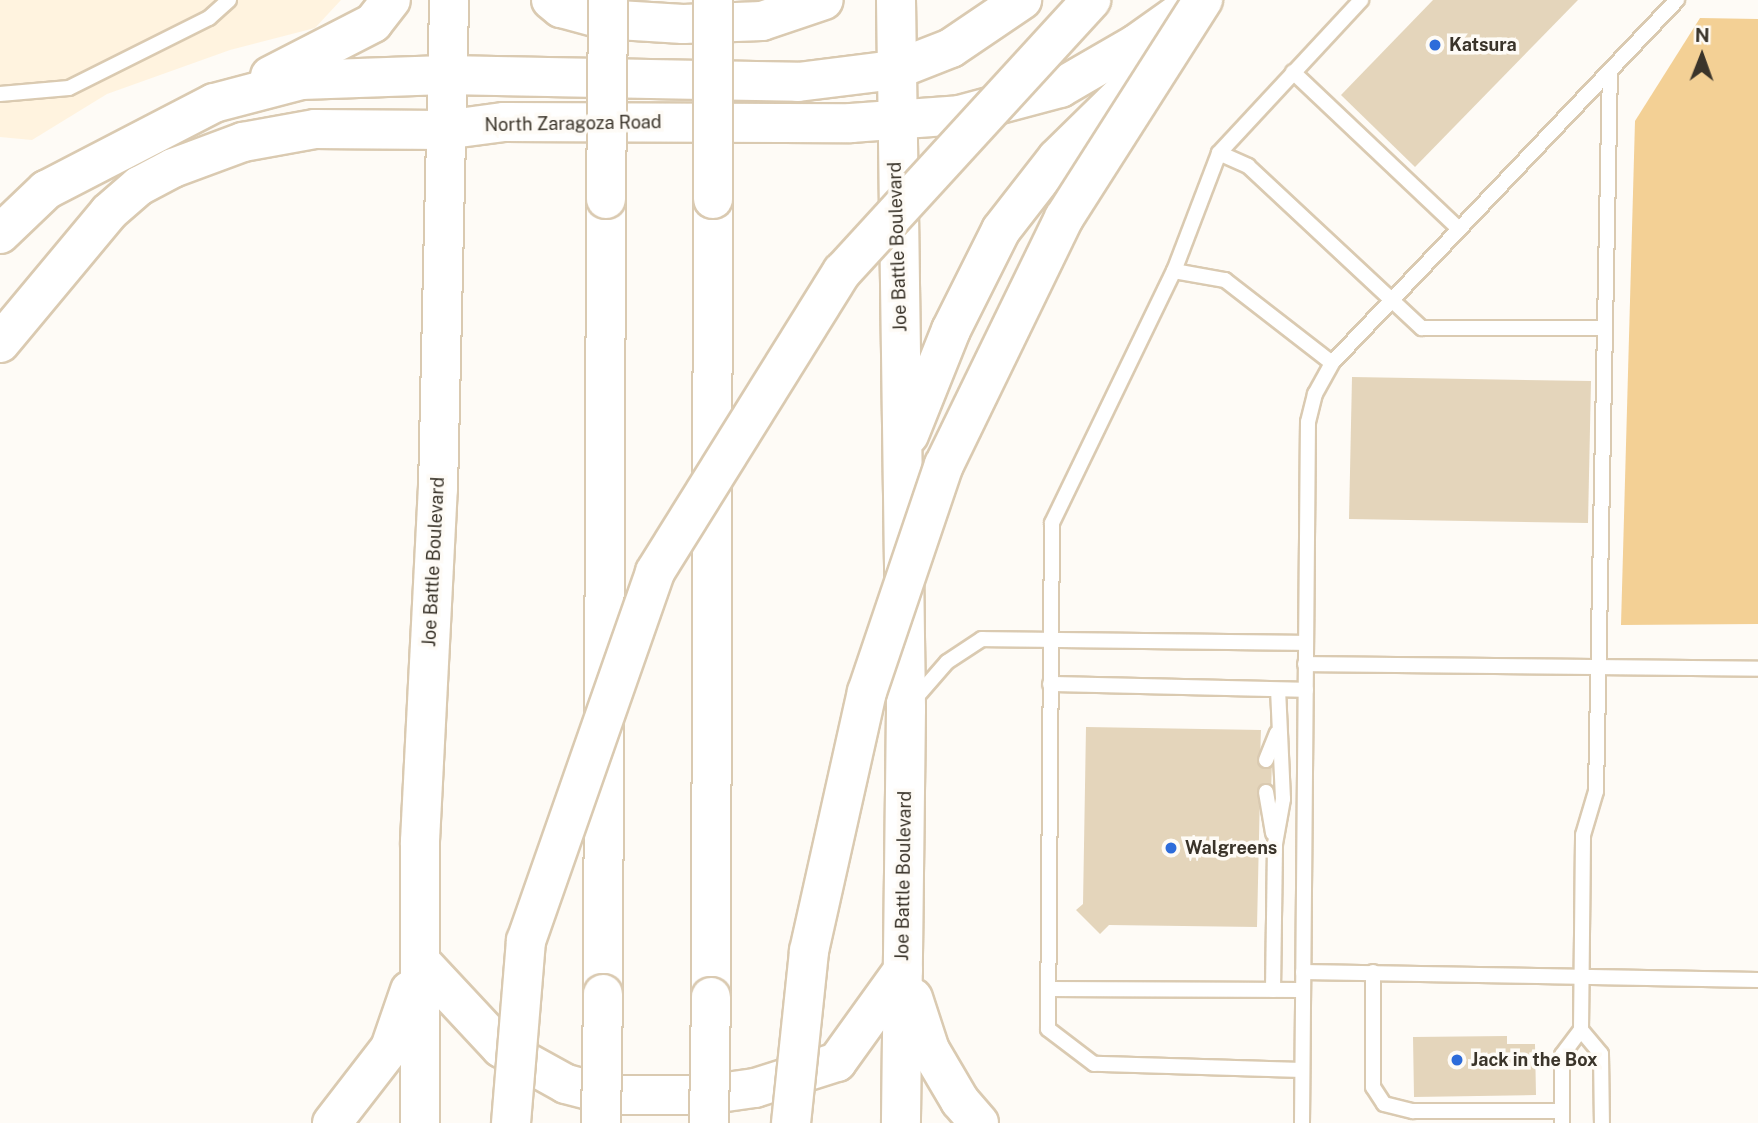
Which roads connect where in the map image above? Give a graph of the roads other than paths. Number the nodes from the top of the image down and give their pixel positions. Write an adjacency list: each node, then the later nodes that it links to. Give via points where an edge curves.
1 (229, 0): 19 (lane, via 209,18 69,88)
2 (391, 0): 20 (main road, via 373,23)
3 (449, 0): 18 (main road, Joe Battle Boulevard)
4 (551, 0): 7 (main road, via 561,8 602,19 683,24 762,21)
5 (608, 0): 60 (main road, bridge)
6 (713, 0): 61 (main road, bridge)
7 (824, 0)
8 (896, 0): 15 (main road, Joe Battle Boulevard)
9 (1022, 0): 15 (main road, via 951,48)
10 (1091, 0): 59 (main road, bridge, via 842,271 655,572 526,941)
11 (1200, 0): 21 (main road, North Zaragoza Road, via 1060,88 959,115); 62 (main road, bridge, via 1064,218 944,466 867,692 809,951)
12 (1221, 0): 31 (main road, via 1090,122 1001,230 951,330)
13 (1361, 0): 17 (lane)
14 (1677, 0): 16 (lane)
15 (895, 70): 18 (main road, via 798,82); 21 (main road, Joe Battle Boulevard)
16 (1610, 71): 24 (lane); 28 (lane)
17 (1293, 72): 23 (lane); 24 (lane)
18 (444, 75): 20 (main road, via 301,80); 22 (main road, Joe Battle Boulevard)
19 (0, 94)
20 (214, 103): 25 (main road, via 46,190)
21 (894, 121): 22 (main road, North Zaragoza Road, via 503,122); 31 (main road, Joe Battle Boulevard)
22 (444, 130): 29 (main road, North Zaragoza Road, via 316,129 243,142 173,168 108,212); 45 (main road, Joe Battle Boulevard, via 438,489 420,841)
23 (1219, 153): 26 (lane); 27 (lane, via 1248,166)
24 (1459, 229): 27 (lane)
25 (0, 234)
26 (1174, 271): 30 (lane, via 1225,280); 32 (lane, via 1052,523)
27 (1391, 301): 28 (lane, via 1422,328); 30 (lane)
28 (1605, 328): 35 (lane)
29 (0, 343)
30 (1332, 363): 33 (lane, via 1315,394 1308,422)
31 (903, 450): 40 (main road, Joe Battle Boulevard)
32 (1050, 638): 33 (lane); 37 (lane); 40 (lane, via 982,639 947,662)
33 (1306, 643): 34 (lane)
34 (1306, 664): 35 (lane); 39 (lane)
35 (1598, 667): 36 (lane); 49 (lane, via 1596,791 1583,835)
36 (1758, 669)
37 (1050, 684): 38 (lane); 51 (lane)
38 (1278, 690): 39 (lane); 41 (lane)
39 (1306, 690): 47 (lane)
40 (906, 709): 46 (main road, Joe Battle Boulevard)
41 (1277, 733): 42 (lane); 44 (lane, via 1283,759 1283,799)
42 (1266, 760)
43 (1266, 792): 44 (lane)
44 (1275, 845): 52 (lane)
45 (420, 961): 46 (main road, via 501,1048 566,1084 608,1095 755,1088 837,1062); 57 (main road, via 390,1048); 58 (main road, Joe Battle Boulevard)
46 (903, 970): 63 (main road, Joe Battle Boulevard); 64 (main road, via 930,1049 960,1101)
47 (1303, 972): 48 (lane); 53 (lane)
48 (1373, 972): 49 (lane); 56 (lane, via 1373,1087 1384,1104 1413,1111)
49 (1582, 977): 50 (lane); 54 (lane)
50 (1758, 980)
51 (1048, 989): 52 (lane); 55 (lane, via 1048,1029 1094,1064)
52 (1273, 990): 53 (lane)
53 (1303, 990): 55 (lane)
54 (1581, 1030): 56 (lane, via 1562,1055); 66 (lane, via 1601,1054)
55 (1302, 1070): 65 (lane)
56 (1562, 1117)
57 (332, 1123)
58 (420, 1123)
59 (511, 1123)
60 (601, 1123)
61 (709, 1123)
62 (791, 1123)
63 (901, 1123)
64 (979, 1123)
65 (1302, 1123)
66 (1602, 1123)

